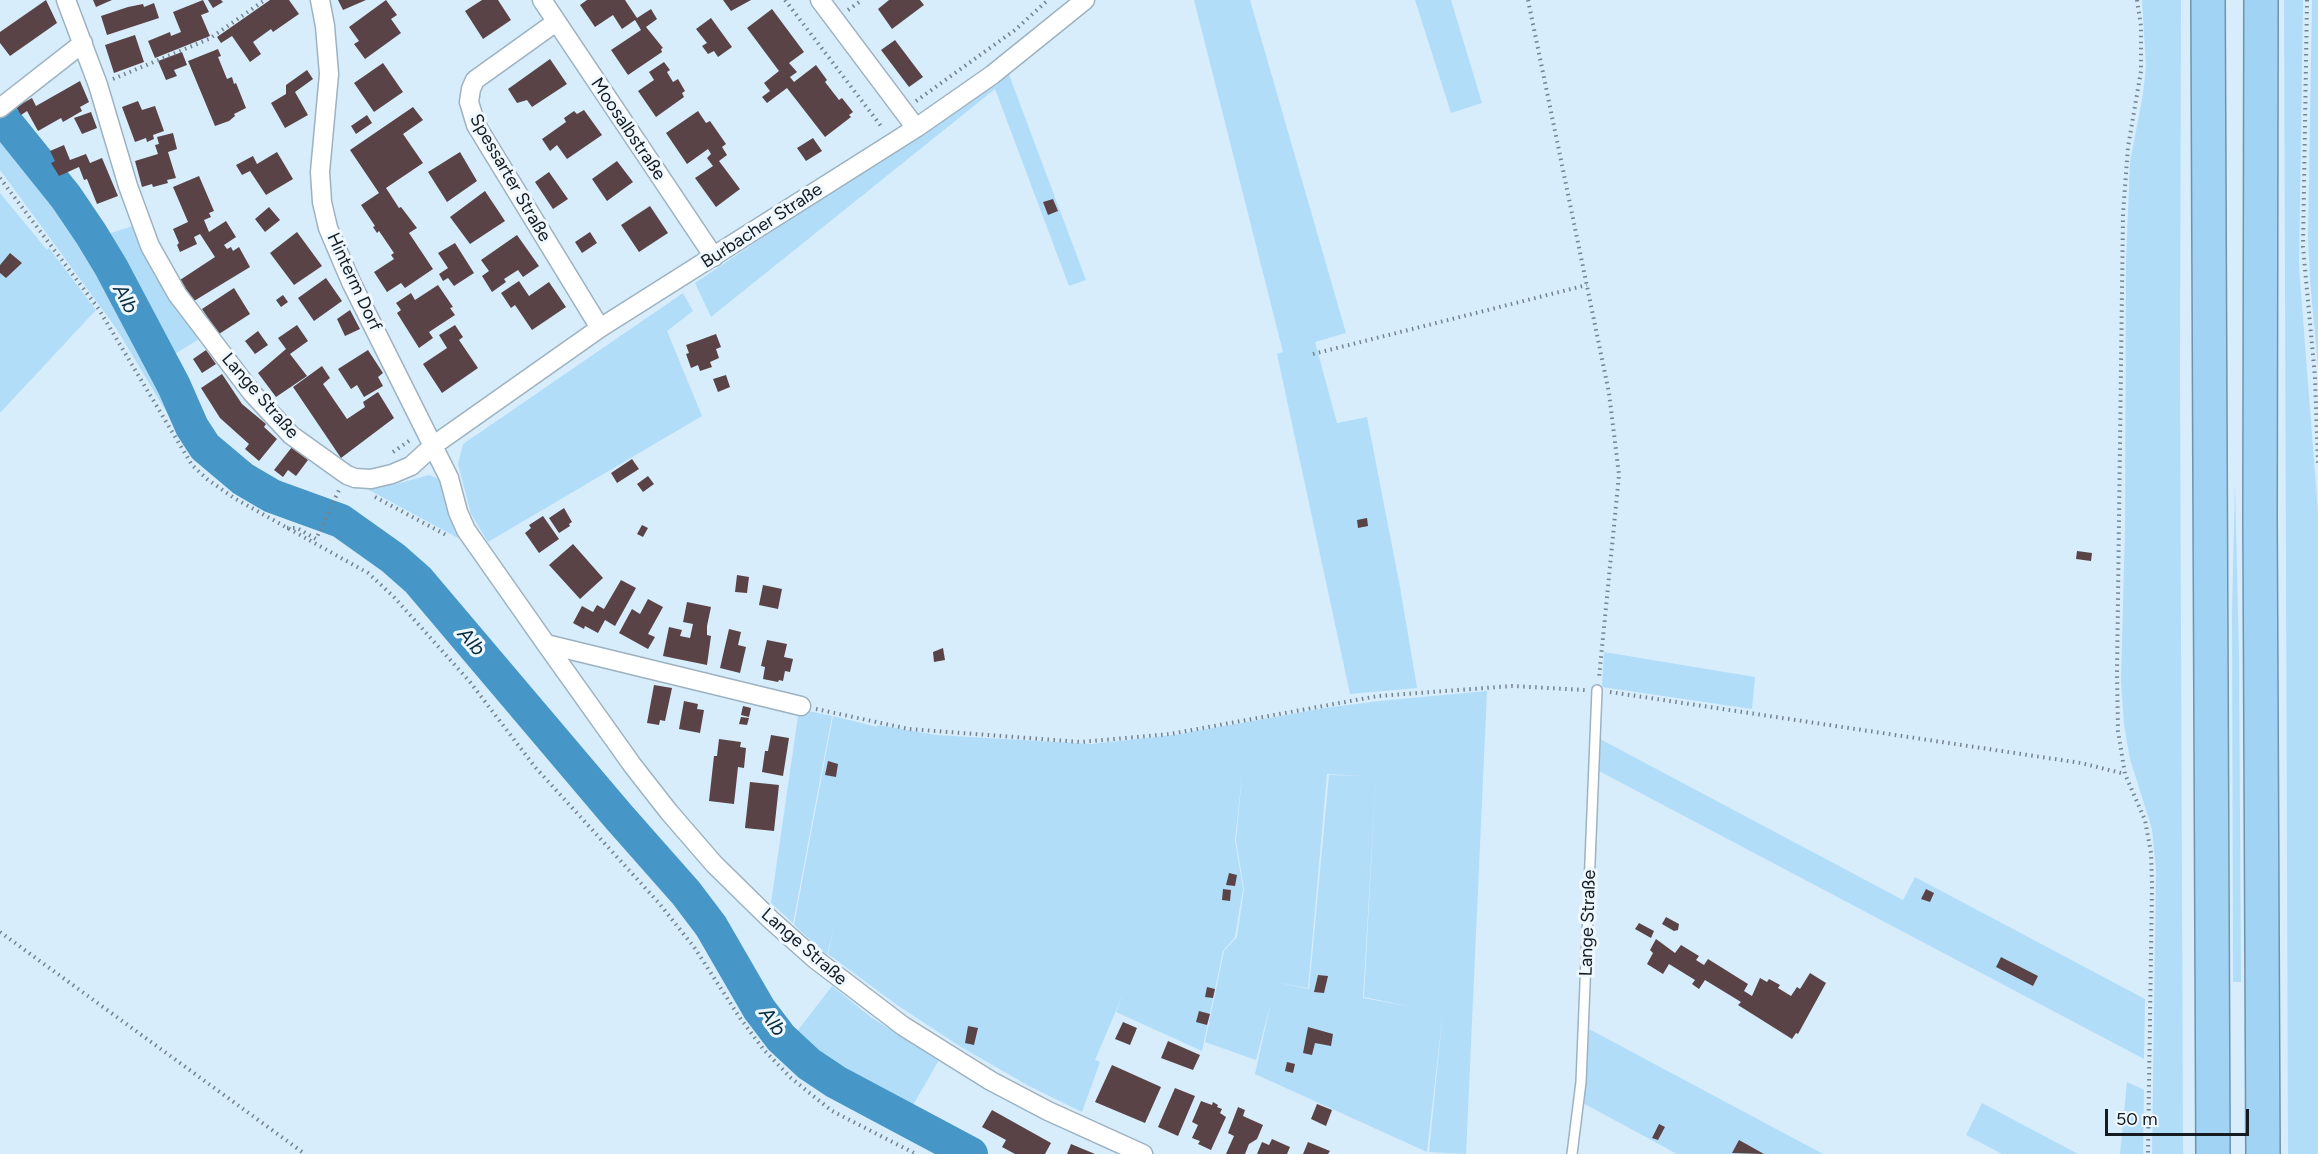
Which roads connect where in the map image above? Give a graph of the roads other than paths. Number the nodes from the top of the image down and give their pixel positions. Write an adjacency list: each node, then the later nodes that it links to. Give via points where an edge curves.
1 (66, 0): 9 (street, Lange Straße)
2 (320, 0): 14 (street, Hinterm Dorf, via 329,56 320,172 328,228 351,282)
3 (542, 0): 8 (street, Moosalbstraße)
4 (820, 0): 11 (street)
5 (1085, 0): 11 (street, Burbacher Straße, via 992,75)
6 (2208, 0): 20 (highway)
7 (2261, 0): 21 (highway)
8 (556, 22): 12 (street, Moosalbstraße); 13 (street, Spessarter Straße, via 476,80 468,102 476,125)
9 (83, 44): 10 (street); 14 (street, Lange Straße, via 150,246 177,294 252,393 304,445 355,478 392,474 411,466)
10 (0, 108)
11 (916, 128): 12 (street, Burbacher Straße)
12 (714, 257): 13 (street, Burbacher Straße)
13 (600, 328): 14 (street, Burbacher Straße)
14 (434, 445): 15 (street, Lange Straße, via 466,530)
15 (546, 644): 17 (street); 18 (street, Lange Straße, via 669,812 714,864 815,959 903,1026 992,1081)
16 (1598, 690): 19 (lane, Lange Straße, via 1581,1082)
17 (801, 706)
18 (1143, 1154)
19 (1572, 1154)
20 (2213, 1154)
21 (2263, 1154)

